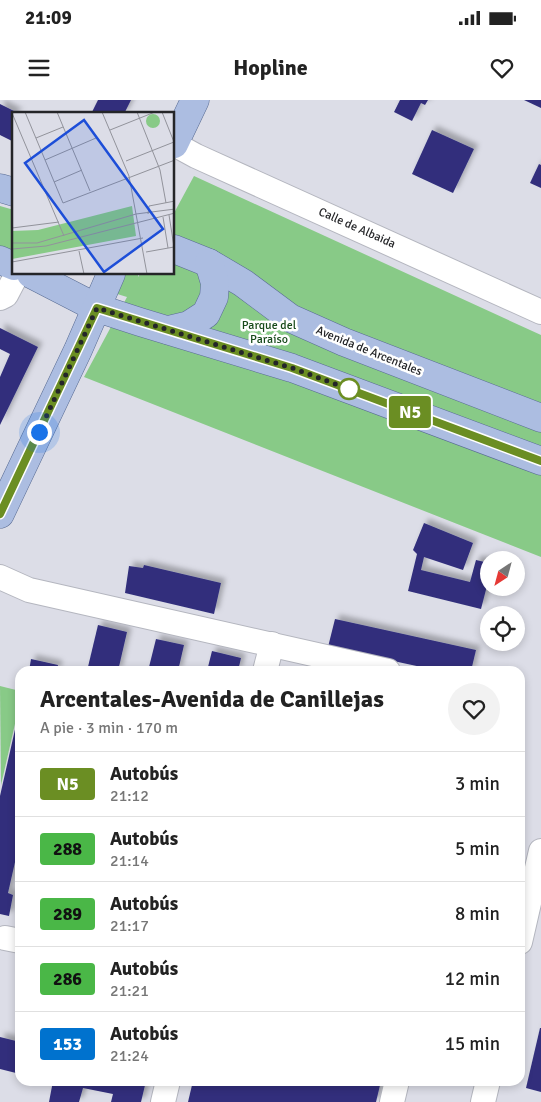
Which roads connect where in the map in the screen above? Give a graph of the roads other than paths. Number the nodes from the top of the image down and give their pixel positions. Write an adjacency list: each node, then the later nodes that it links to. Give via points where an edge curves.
1 (178, 100): 3 (main road)
2 (194, 100): 4 (main road)
3 (172, 112)
4 (175, 142)
5 (175, 145): 15 (street, Calle de Albaida)
6 (175, 249): 8 (main road, Avenida de Arcentales)
7 (0, 260): 9 (main road)
8 (209, 263): 16 (main road, via 215,283 214,296 206,314 189,325); 17 (main road, Avenida de Arcentales, via 243,283 290,318)
9 (12, 265)
10 (32, 275): 13 (street); 14 (main road)
11 (94, 275): 14 (main road)
12 (110, 275): 14 (main road)
13 (0, 298)
14 (90, 304): 16 (main road); 19 (main road); 20 (main road)
15 (541, 312)
16 (168, 330): 18 (main road, via 292,368)
17 (541, 418)
18 (541, 461)
19 (0, 480)
20 (0, 514)
21 (0, 577): 22 (street, via 30,590)
22 (272, 644): 23 (street); 24 (street)
23 (267, 666)
24 (367, 666)
25 (541, 851): 26 (street)
26 (525, 920)
27 (167, 1086): 30 (street)
28 (396, 1086): 31 (street)
29 (487, 1086): 32 (street)
30 (163, 1102)
31 (392, 1102)
32 (483, 1102)

